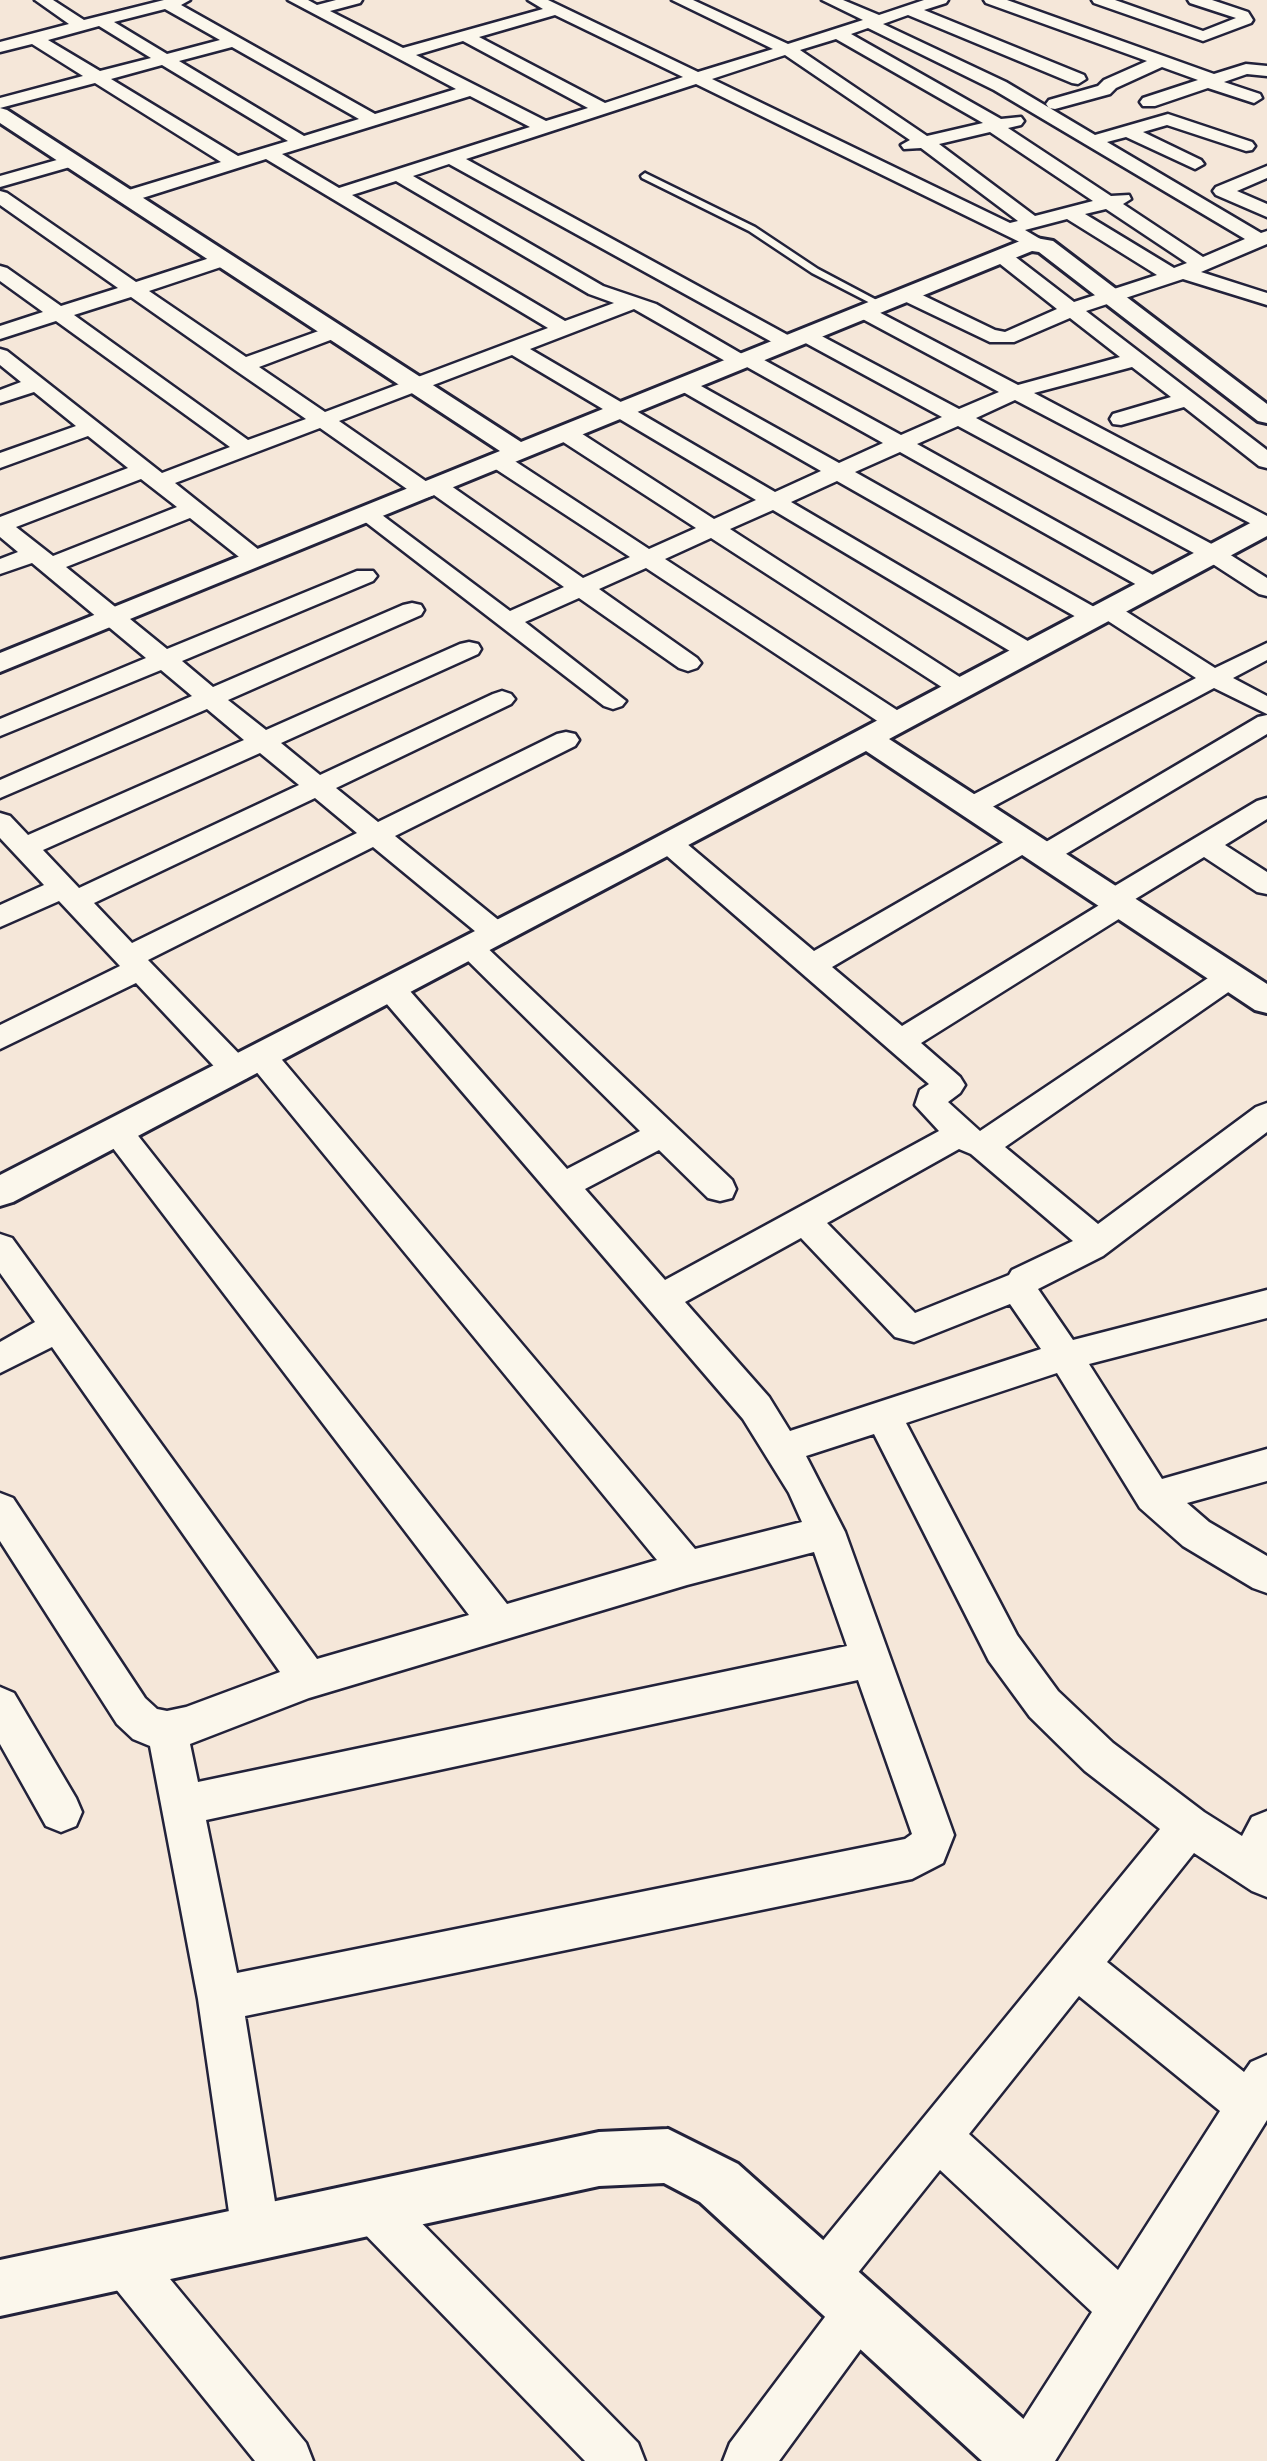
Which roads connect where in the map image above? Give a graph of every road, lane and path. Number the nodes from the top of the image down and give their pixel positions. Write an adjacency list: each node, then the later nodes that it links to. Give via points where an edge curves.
1 (43, 0): 19 (street)
2 (296, 0): 12 (street)
3 (354, 0): 12 (street)
4 (536, 0): 13 (street)
5 (680, 0): 25 (street)
6 (830, 0): 17 (street)
7 (992, 0): 18 (street)
8 (1196, 0): 10 (street, via 1245,20 1203,36)
9 (937, 1): 14 (street); 15 (street)
10 (1109, 1): 18 (street)
11 (175, 2): 16 (street); 23 (street)
12 (316, 10): 26 (street)
13 (557, 10): 21 (street); 31 (street)
14 (909, 10): 17 (street); 32 (street)
15 (959, 12)
16 (101, 21): 19 (street); 27 (street)
17 (873, 21): 20 (street); 39 (street)
18 (1057, 23): 28 (street)
19 (82, 26): 22 (street)
20 (837, 33): 25 (street); 42 (street)
21 (465, 36): 26 (street); 38 (street)
22 (34, 38): 24 (street); 30 (street)
23 (234, 41): 27 (street); 41 (street)
24 (0, 47)
25 (787, 49): 31 (street); 47 (street)
26 (401, 54): 34 (street)
27 (164, 59): 30 (street); 46 (street)
28 (1161, 61): 33 (street); 39 (street, via 1104,90)
29 (1267, 72): 33 (street, via 1246,69)
30 (97, 77): 37 (street); 53 (street)
31 (697, 77): 38 (street); 50 (street)
32 (1077, 79)
33 (1210, 81): 35 (street); 36 (street)
34 (470, 90): 41 (street); 43 (street)
35 (1254, 98)
36 (1149, 102)
37 (0, 103)
38 (602, 108): 43 (street)
39 (1043, 111): 42 (street); 45 (street)
40 (0, 114): 52 (street)
41 (373, 120): 46 (street)
42 (996, 126): 47 (street); 63 (street)
43 (544, 127): 51 (street)
44 (1126, 130): 45 (street); 48 (street, via 1171,119); 54 (street)
45 (1092, 141): 59 (street)
46 (302, 142): 49 (street)
47 (925, 142): 50 (street); 66 (street)
48 (1246, 146)
49 (268, 153): 53 (street); 60 (street)
50 (860, 157): 66 (street, via 1009,229)
51 (451, 158): 56 (street); 75 (street)
52 (71, 161): 58 (street); 62 (street)
53 (236, 163): 62 (street)
54 (1195, 164)
55 (1267, 171): 64 (street, via 1222,191)
56 (398, 175): 60 (street); 77 (street)
57 (645, 176): 82 (lane, via 752,229)
58 (0, 181)
59 (1170, 186): 63 (street); 67 (street)
60 (338, 194): 85 (street)
61 (0, 197): 76 (street)
62 (126, 197): 70 (street)
63 (1108, 203): 65 (street); 72 (street)
64 (1267, 211)
65 (1070, 213): 66 (street); 74 (street)
66 (1035, 233): 69 (street); 79 (street, via 1045,246)
67 (1263, 238): 68 (street)
68 (1227, 253): 71 (street); 72 (street)
69 (1002, 256): 78 (street); 83 (street)
70 (223, 260): 76 (street); 86 (street)
71 (1254, 261)
72 (1201, 264): 74 (street)
73 (0, 272): 84 (street)
74 (1177, 274): 79 (street); 80 (street)
75 (663, 275): 77 (street); 88 (street)
76 (133, 290): 84 (street); 93 (street)
77 (609, 294): 81 (street)
78 (907, 295): 82 (street); 83 (street, via 998,338)
79 (1110, 296): 83 (street); 101 (street)
80 (1267, 299)
81 (635, 302): 85 (street); 92 (street)
82 (873, 309): 88 (street); 97 (street)
83 (1071, 310): 91 (street)
84 (59, 314): 87 (street); 108 (street)
85 (564, 329): 89 (street)
86 (334, 332): 93 (street); 95 (street)
87 (0, 333)
88 (797, 339): 92 (street); 102 (street)
89 (513, 347): 95 (street); 100 (street)
90 (0, 355): 94 (street)
91 (1134, 360): 97 (street); 99 (street)
92 (744, 361): 96 (street); 107 (street)
93 (242, 366): 103 (street)
94 (37, 384): 98 (street); 105 (street)
95 (413, 384): 103 (street); 109 (street)
96 (685, 385): 100 (street); 112 (street)
97 (1015, 391): 102 (street); 119 (street)
98 (0, 397)
99 (1185, 400): 104 (street); 111 (street)
100 (621, 411): 106 (street); 115 (street)
101 (1267, 416)
102 (959, 417): 107 (street); 121 (street)
103 (320, 419): 108 (street); 114 (street)
104 (1121, 419)
105 (90, 428): 110 (street); 113 (street)
106 (565, 433): 109 (street); 120 (street)
107 (900, 444): 112 (street); 127 (street)
108 (245, 448): 113 (street)
109 (509, 457): 114 (street); 123 (street)
110 (0, 461)
111 (1267, 461)
112 (838, 472): 115 (street); 131 (street)
113 (151, 476): 116 (street); 118 (street)
114 (430, 488): 117 (street); 128 (street)
115 (774, 501): 120 (street); 136 (street)
116 (193, 509): 122 (street); 124 (street)
117 (366, 514): 122 (street); 133 (street)
118 (0, 525): 124 (street)
119 (1267, 525): 121 (street)
120 (713, 529): 123 (street); 141 (street)
121 (1213, 554): 127 (street); 129 (street)
122 (256, 559): 132 (street)
123 (649, 559): 128 (street); 146 (street)
124 (42, 560): 125 (street); 132 (street)
125 (0, 567)
126 (365, 576): 137 (street)
127 (1154, 585): 131 (street)
128 (582, 589): 133 (street); 139 (street)
129 (1267, 589)
130 (412, 610): 142 (street)
131 (1101, 614): 136 (street); 140 (street)
132 (110, 618): 137 (street); 138 (street)
133 (508, 621): 144 (street)
134 (469, 649): 151 (street)
135 (1267, 650): 140 (street)
136 (1029, 652): 141 (street)
137 (161, 660): 142 (street); 148 (street)
138 (0, 663)
139 (688, 663)
140 (1215, 679): 145 (street); 154 (street)
141 (960, 688): 146 (street)
142 (209, 699): 151 (street); 153 (street)
143 (502, 699): 152 (street)
144 (613, 701)
145 (1267, 706)
146 (897, 722): 149 (street)
147 (1267, 723): 161 (street)
148 (0, 728)
149 (867, 738): 154 (street); 158 (street)
150 (566, 740): 157 (street)
151 (261, 742): 152 (street); 160 (street)
152 (316, 787): 157 (street); 163 (street)
153 (0, 790)
154 (971, 807): 161 (street)
155 (1267, 807): 159 (street)
156 (0, 822): 160 (street)
157 (375, 835): 166 (street); 167 (street)
158 (670, 844): 166 (street); 168 (street)
159 (1205, 845): 162 (street); 164 (street)
160 (24, 848): 163 (street)
161 (1034, 848): 164 (street); 168 (street)
162 (1267, 885)
163 (69, 894): 165 (street); 167 (street)
164 (1117, 902): 169 (street); 173 (street)
165 (0, 917)
166 (483, 941): 170 (street); 177 (street)
167 (134, 963): 172 (street); 174 (street)
168 (811, 966): 173 (street)
169 (1230, 977): 171 (street); 178 (street)
170 (391, 989): 174 (street); 179 (street)
171 (1267, 1001)
172 (0, 1038)
173 (901, 1041): 178 (street, via 946,1080 949,1085 931,1098 931,1105)
174 (249, 1063): 176 (street); 197 (street)
175 (1267, 1115): 183 (street)
176 (117, 1131): 181 (street); 199 (street)
177 (663, 1133): 179 (street); 180 (street)
178 (974, 1142): 182 (street, via 955,1137 944,1140); 183 (street)
179 (563, 1186): 186 (street)
180 (720, 1189)
181 (0, 1192)
182 (803, 1219): 185 (street, via 907,1327); 186 (street)
183 (1097, 1242): 185 (street)
184 (0, 1247): 188 (street)
185 (1021, 1285): 189 (street, via 1020,1291)
186 (662, 1299): 192 (street, via 757,1408)
187 (1267, 1304): 189 (street)
188 (57, 1327): 190 (street); 201 (street)
189 (1065, 1356): 191 (street); 194 (street)
190 (0, 1359)
191 (884, 1417): 192 (street); 206 (street, via 1003,1647 1044,1704 1099,1757)
192 (782, 1449): 196 (street)
193 (1267, 1465): 194 (street)
194 (1153, 1497): 198 (street, via 1196,1534)
195 (0, 1509): 203 (street, via 131,1711 147,1726)
196 (826, 1532): 197 (street); 200 (street)
197 (687, 1568): 199 (street)
198 (1267, 1576)
199 (499, 1624): 201 (street)
200 (871, 1660): 204 (street); 209 (street, via 933,1835 928,1849 912,1858)
201 (309, 1680): 203 (street)
202 (0, 1706): 205 (street)
203 (167, 1730): 204 (street)
204 (182, 1805): 209 (street)
205 (61, 1812)
206 (1189, 1826): 207 (street); 208 (street)
207 (1261, 1857)
208 (1076, 1965): 210 (street); 211 (street)
209 (220, 1999): 213 (street)
210 (1258, 2092): 217 (street)
211 (938, 2136): 216 (street); 217 (street)
212 (373, 2208): 213 (street); 216 (street, via 599,2160 668,2156 719,2183); 219 (street)
213 (256, 2233): 214 (street)
214 (124, 2261): 215 (street); 218 (street)
215 (0, 2288)
216 (842, 2294): 220 (street); 221 (street)
217 (1123, 2308): 221 (street)
218 (288, 2461)
219 (620, 2461)
220 (748, 2461)
221 (1026, 2461)

